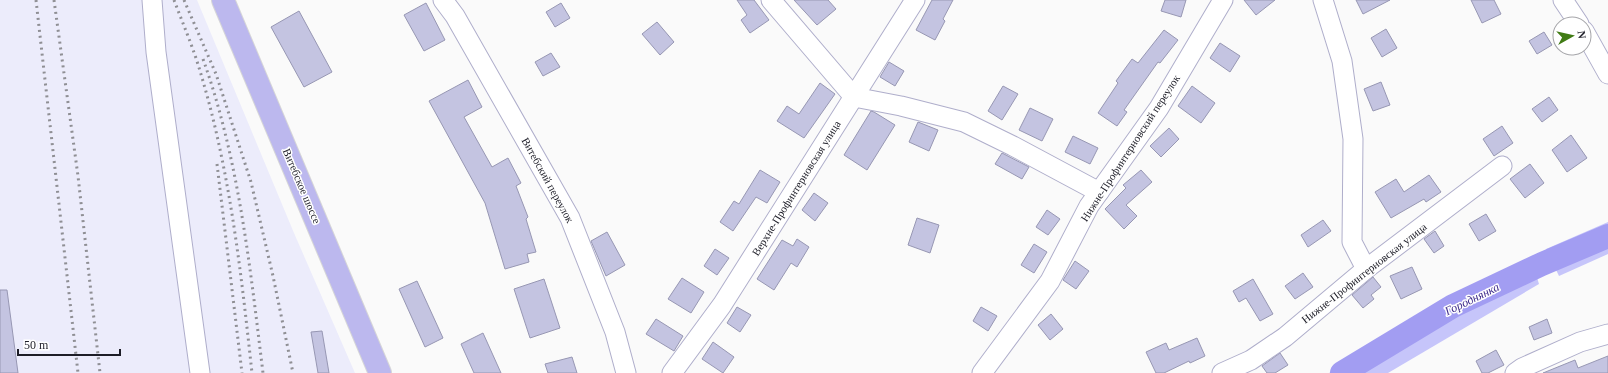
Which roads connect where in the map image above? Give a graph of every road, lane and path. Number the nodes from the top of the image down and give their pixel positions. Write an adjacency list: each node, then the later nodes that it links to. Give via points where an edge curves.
1 (152, 0): 17 (street, via 156,52)
2 (223, 0): 18 (main road, Витебское шоссе)
3 (443, 0): 19 (street, Витебский переулок, via 455,16 570,218 615,332)
4 (772, 0): 12 (street)
5 (915, 0): 12 (street, Верхне-Профинтерновская улица)
6 (1223, 0): 14 (street, Нижне-Профинтерновский переулок, via 1159,108)
7 (1322, 0): 15 (street, via 1342,61 1354,139 1352,242)
8 (1563, 0): 9 (street)
9 (1574, 16)
10 (1592, 46): 11 (street)
11 (1608, 74)
12 (854, 97): 14 (street, via 964,122); 20 (street, Верхне-Профинтерновская улица, via 722,305)
13 (1502, 166): 15 (street, Нижне-Профинтерновская улица)
14 (1100, 192): 21 (street, Нижне-Профинтерновский переулок, via 1089,206 1050,280)
15 (1366, 269): 22 (street, Нижне-Профинтерновская улица, via 1285,336 1251,360)
16 (1608, 334): 23 (street, via 1580,342)
17 (200, 373)
18 (380, 373)
19 (626, 373)
20 (672, 373)
21 (982, 373)
22 (1222, 373)
23 (1515, 373)

